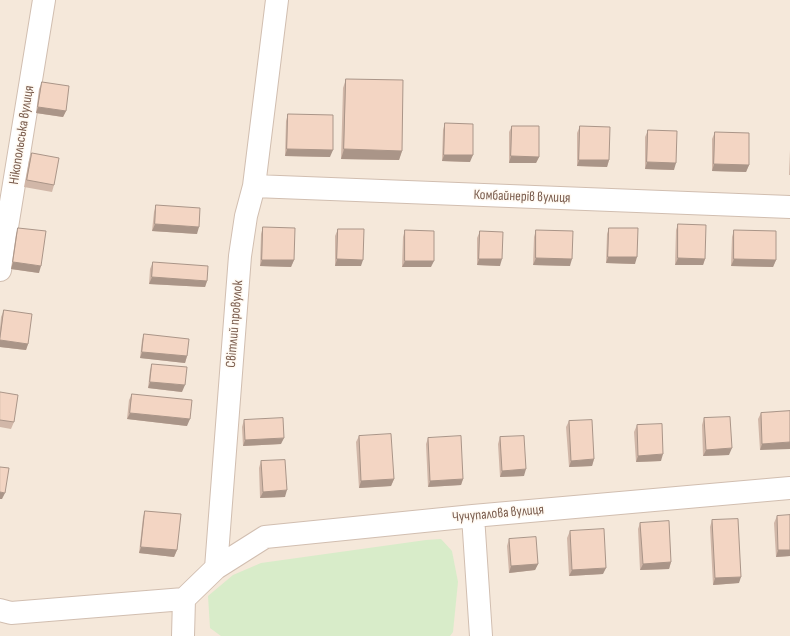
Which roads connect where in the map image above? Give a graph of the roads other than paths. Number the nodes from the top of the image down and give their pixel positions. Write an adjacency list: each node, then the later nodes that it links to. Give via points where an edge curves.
1 (44, 0): 5 (street, Нікопольська вулиця)
2 (277, 0): 3 (street, Світлий провулок)
3 (254, 186): 4 (street, Комбайнерів вулиця); 8 (street, Світлий провулок, via 240,256)
4 (790, 207)
5 (0, 270)
6 (790, 488): 7 (street, Чучупалова вулиця)
7 (474, 516): 8 (street, Чучупалова вулиця, via 266,537); 12 (street)
8 (216, 568): 9 (street)
9 (184, 599): 10 (street, via 11,613); 11 (street)
10 (0, 610)
11 (183, 636)
12 (481, 636)

